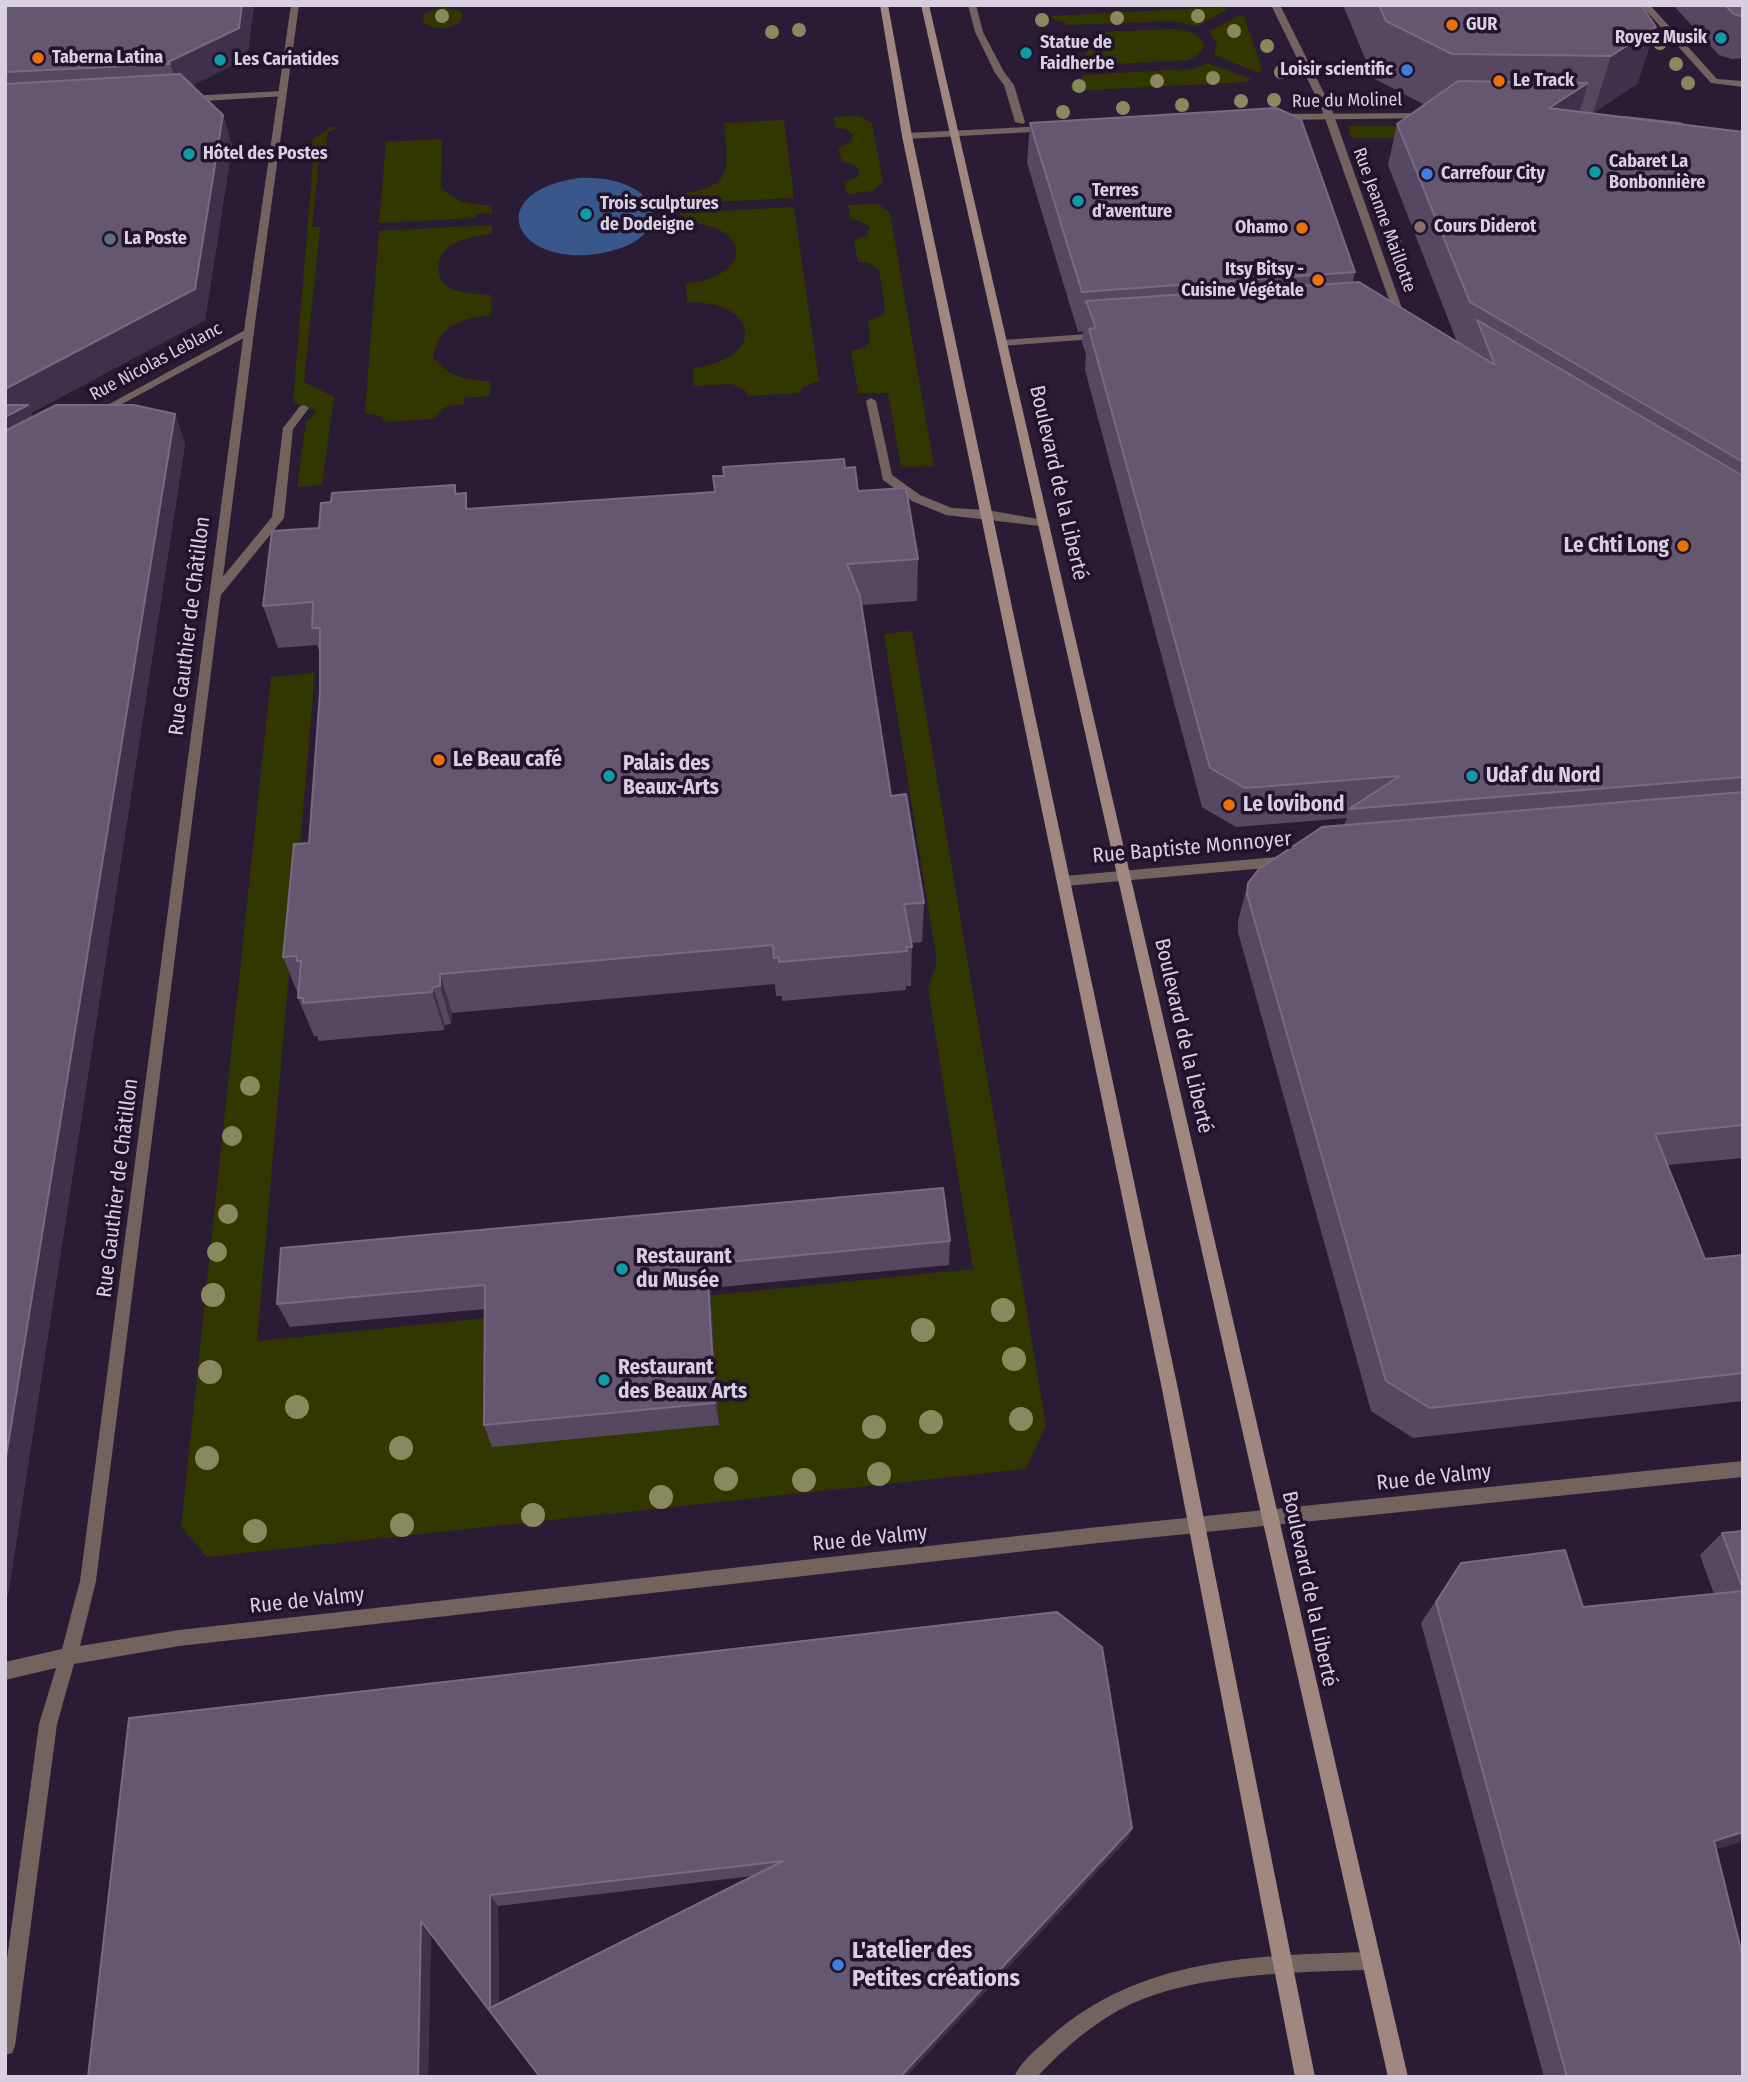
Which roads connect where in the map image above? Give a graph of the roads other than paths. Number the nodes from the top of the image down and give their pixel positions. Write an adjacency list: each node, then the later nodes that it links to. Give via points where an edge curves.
1 (295, 5): 8 (street, Rue Gauthier de Châtillon)
2 (884, 5): 18 (main road)
3 (925, 5): 17 (main road, Boulevard de la Liberté)
4 (972, 5): 14 (street, via 979,32 1009,85)
5 (1275, 5): 10 (street, Rue Jeanne Maillotte)
6 (1645, 5): 7 (street, via 1714,81)
7 (1743, 84)
8 (282, 94): 9 (street); 20 (street, Rue Gauthier de Châtillon)
9 (183, 100)
10 (1328, 116): 11 (street, Rue du Molinel); 12 (street, Rue du Molinel); 19 (street, Rue Jeanne Maillotte, via 1394,314)
11 (1443, 116)
12 (1261, 118)
13 (1610, 119): 15 (street)
14 (1020, 122)
15 (1689, 127)
16 (1055, 129): 17 (street)
17 (954, 134): 18 (street); 22 (main road, Boulevard de la Liberté)
18 (907, 136): 26 (main road)
19 (1411, 321)
20 (249, 331): 25 (street, Rue Nicolas Leblanc); 28 (street, Rue Gauthier de Châtillon)
21 (1111, 335): 22 (street)
22 (1002, 343): 27 (main road, Boulevard de la Liberté)
23 (871, 401): 26 (street, via 887,477 916,498 950,512)
24 (304, 408): 28 (street, via 288,428 278,518)
25 (87, 419)
26 (987, 514): 27 (street); 31 (main road)
27 (1044, 524): 30 (main road, Boulevard de la Liberté)
28 (216, 593): 35 (street, Rue Gauthier de Châtillon, via 90,1566 82,1618)
29 (1302, 859): 30 (street, Rue Baptiste Monnoyer)
30 (1122, 876): 31 (street, Rue Baptiste Monnoyer); 33 (main road, Boulevard de la Liberté)
31 (1065, 881): 34 (main road)
32 (1743, 1469): 33 (street, Rue de Valmy)
33 (1271, 1518): 34 (street, Rue de Valmy); 37 (main road, Boulevard de la Liberté)
34 (1196, 1525): 35 (street, Rue de Valmy, via 158,1640); 38 (main road)
35 (69, 1656): 36 (street, Rue de Valmy); 39 (street, Rue Gauthier de Châtillon, via 48,1724)
36 (5, 1671)
37 (1370, 1961): 38 (street); 42 (main road, Boulevard de la Liberté)
38 (1281, 1963): 40 (street, via 1225,1970 1142,1990 1070,2033); 41 (main road)
39 (5, 2046)
40 (1024, 2077)
41 (1305, 2077)
42 (1398, 2077)

